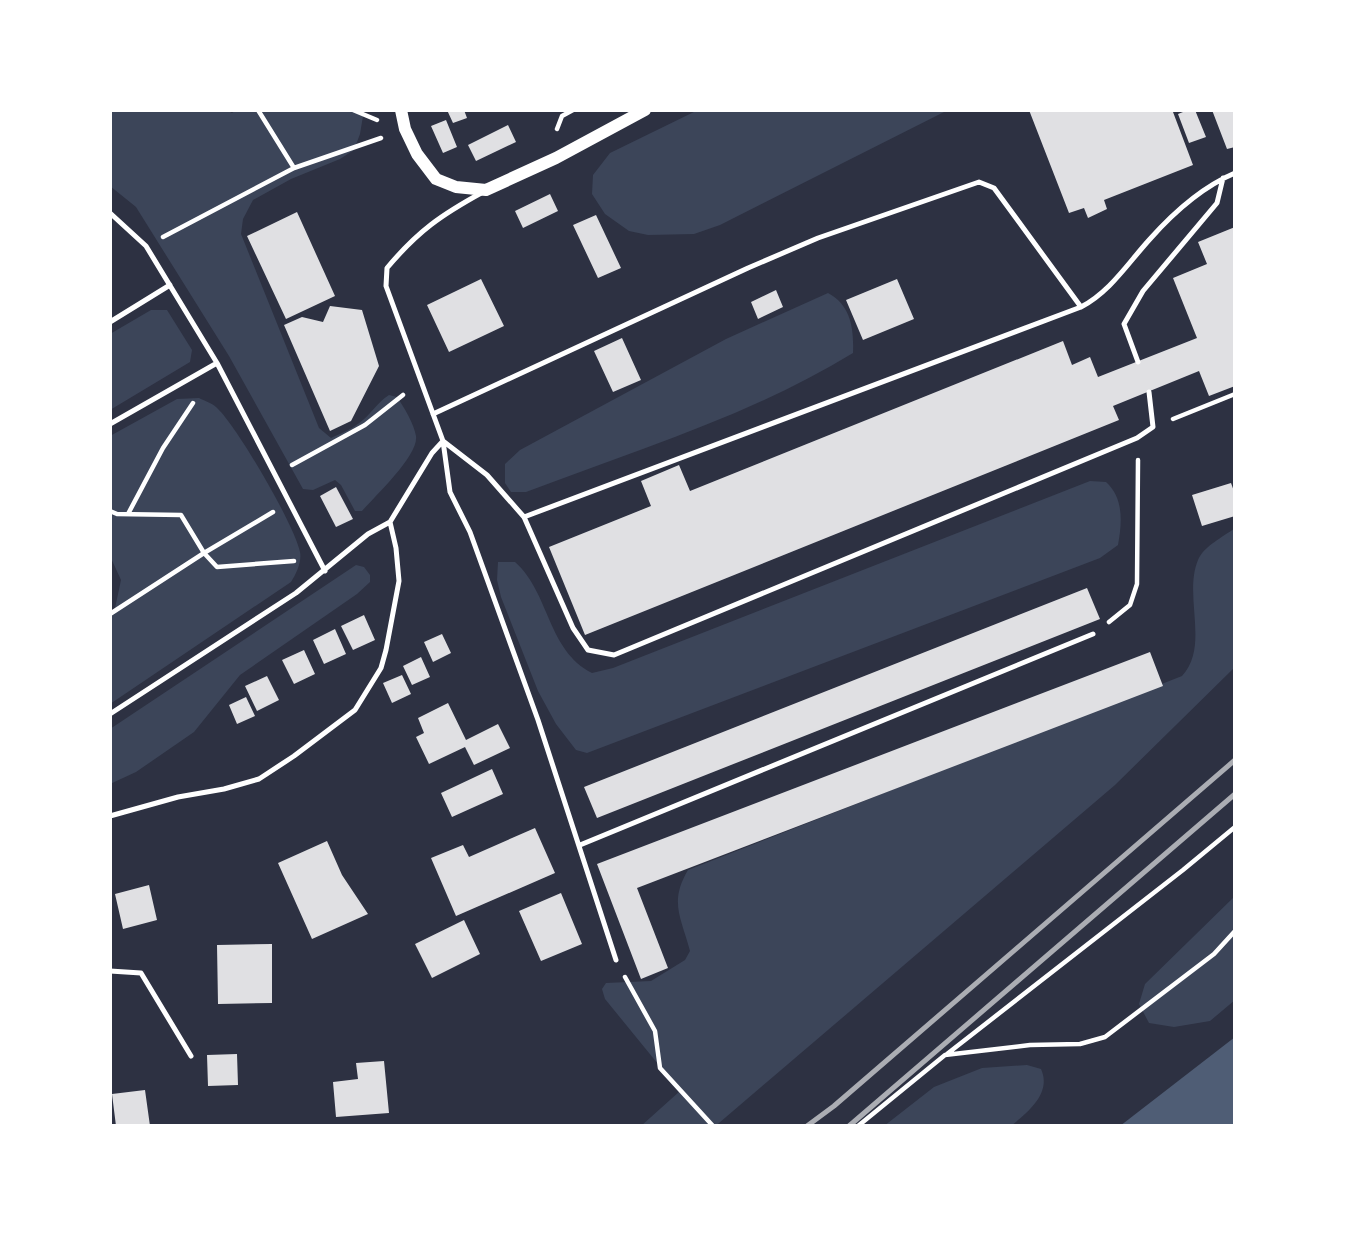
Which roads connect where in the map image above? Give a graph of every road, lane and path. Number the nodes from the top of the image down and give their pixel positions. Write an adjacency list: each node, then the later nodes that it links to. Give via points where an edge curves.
1 (258, 110): 5 (path)
2 (401, 110): 4 (street)
3 (645, 110): 8 (street)
4 (405, 129): 5 (path); 8 (street, via 436,179 456,187)
5 (294, 168): 10 (path)
6 (1235, 173): 7 (lane)
7 (1223, 178): 12 (lane, via 1181,209 1096,299); 14 (lane, via 1217,203 1143,291 1124,324)
8 (486, 190): 16 (lane, via 424,229 387,268 386,286)
9 (110, 213): 10 (lane)
10 (146, 246): 11 (lane)
11 (170, 285): 13 (lane); 15 (lane)
12 (1081, 307): 19 (lane, via 994,188 979,182 748,268); 28 (lane)
13 (110, 322)
14 (1138, 362)
15 (217, 363): 20 (lane); 24 (lane); 27 (path)
16 (421, 382): 19 (lane); 24 (path, via 365,425)
17 (1149, 392): 21 (lane)
18 (1235, 394): 21 (path)
19 (433, 414): 23 (lane)
20 (110, 424)
21 (1153, 427): 22 (lane)
22 (1138, 438): 28 (lane, via 614,655 588,650 573,628); 34 (path, via 1137,584 1130,605)
23 (443, 442): 28 (lane, via 487,475); 29 (lane); 38 (lane, via 450,492 470,532)
24 (275, 474): 25 (lane)
25 (289, 502): 30 (path); 31 (lane)
26 (110, 511): 27 (path)
27 (128, 514): 30 (path, via 181,515)
28 (524, 517)
29 (390, 522): 32 (lane); 36 (lane, via 399,581 381,668 355,710 259,779)
30 (204, 553): 31 (path, via 225,568); 33 (path)
31 (318, 558): 32 (lane)
32 (325, 570): 35 (lane)
33 (110, 614)
34 (1093, 634): 38 (lane)
35 (110, 713)
36 (110, 816)
37 (1235, 827): 42 (path)
38 (580, 845): 40 (lane)
39 (1235, 931): 42 (path, via 1214,954 1105,1037 1080,1044)
40 (616, 960): 44 (path, via 655,1031 660,1068)
41 (110, 971): 43 (lane, via 141,973)
42 (945, 1055): 45 (path)
43 (191, 1056)
44 (713, 1126)
45 (858, 1126)

